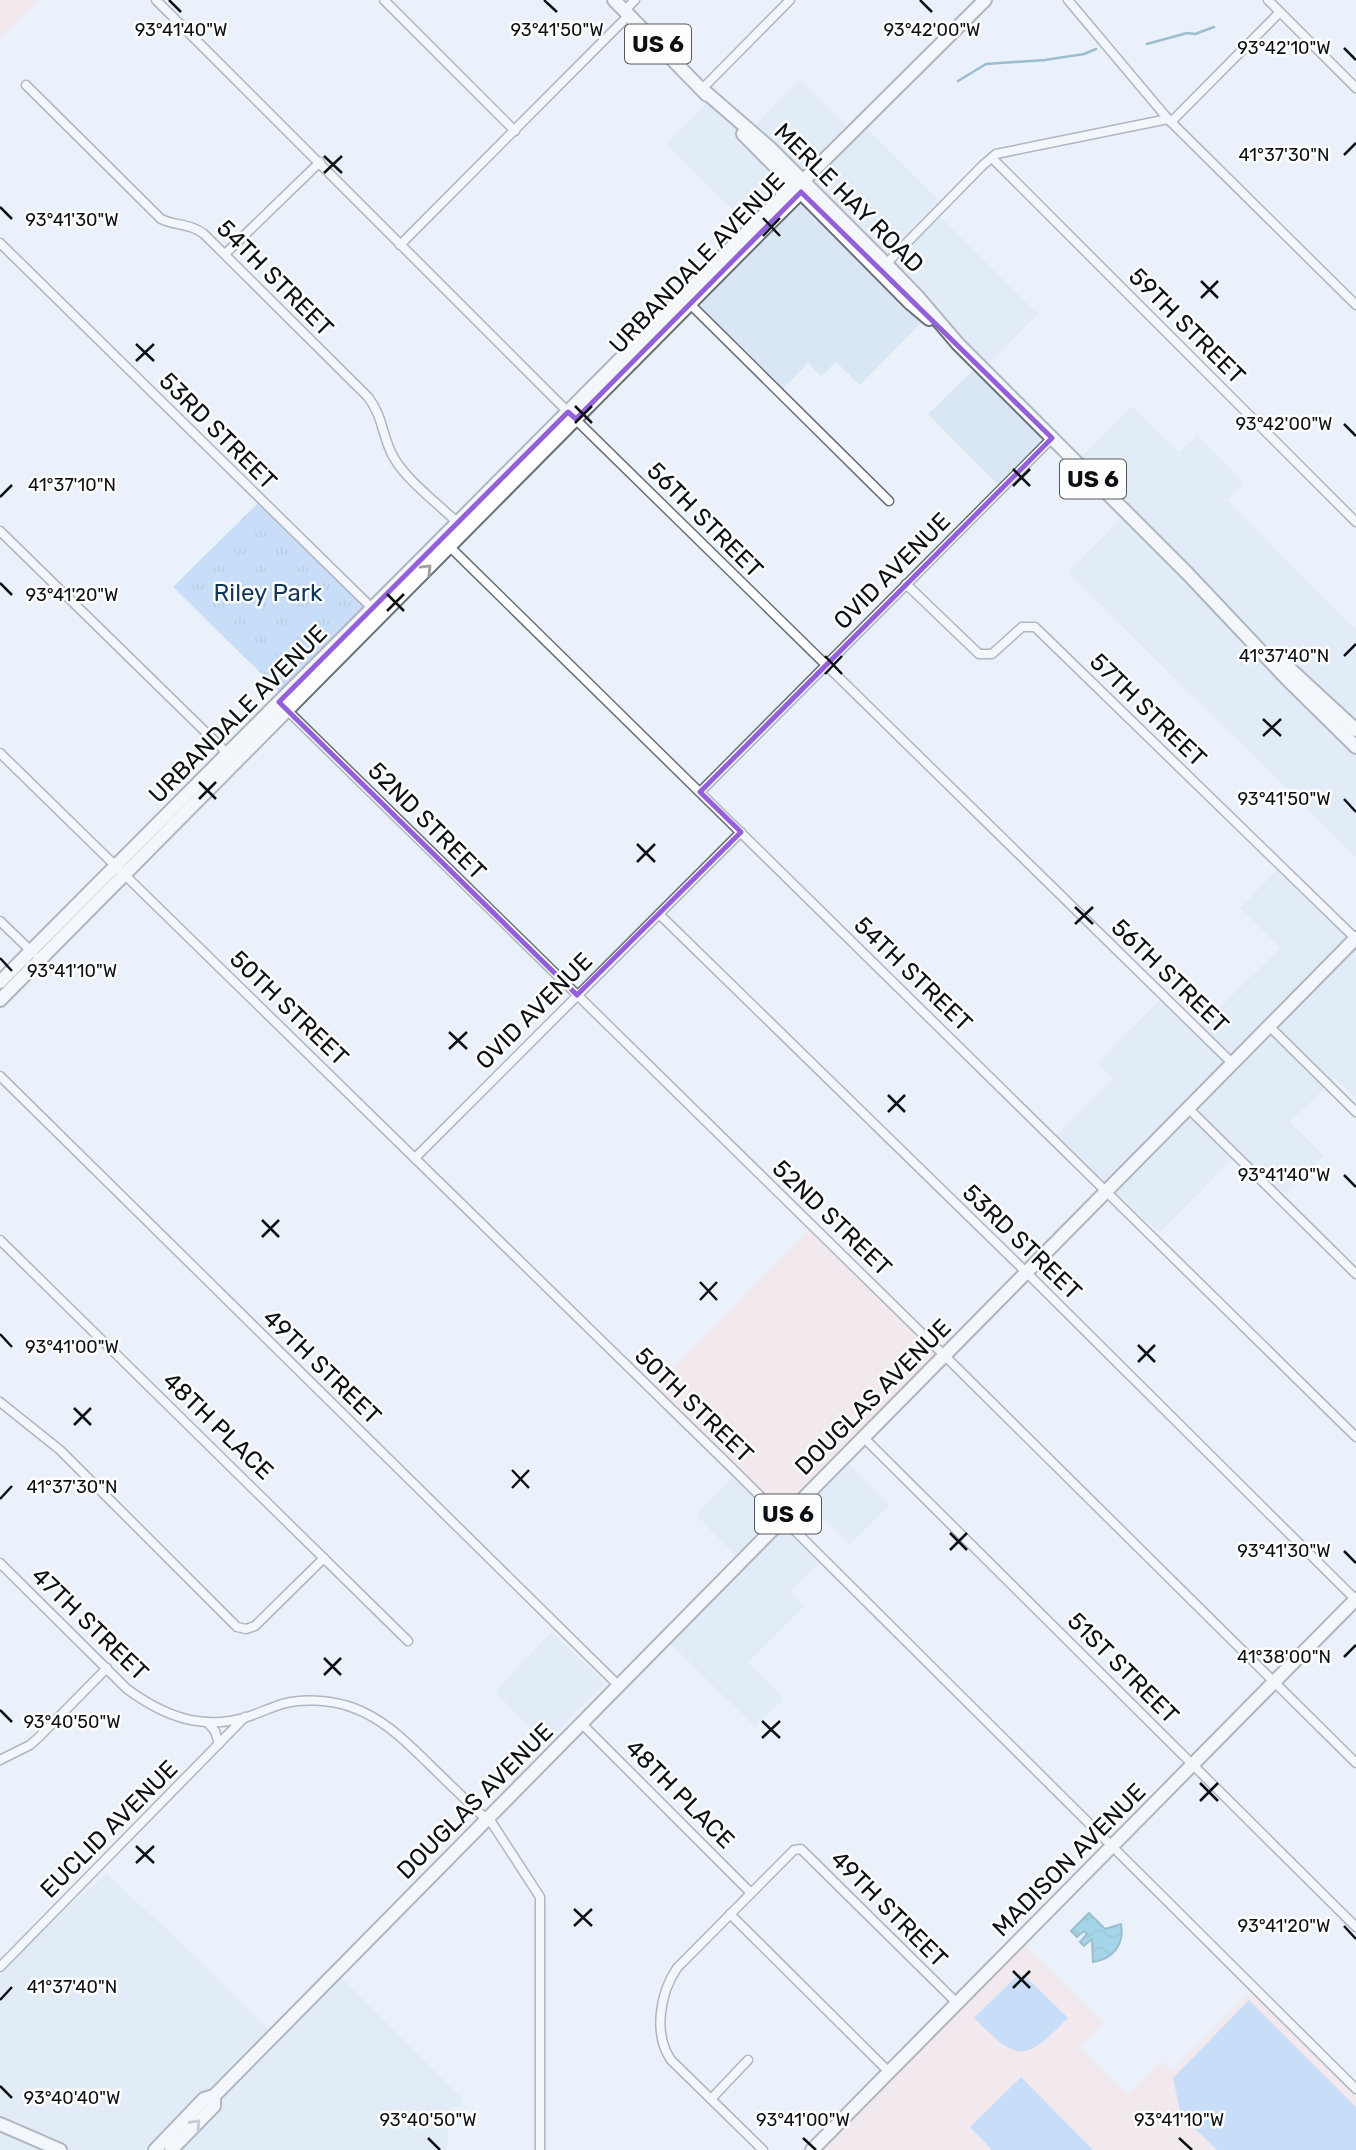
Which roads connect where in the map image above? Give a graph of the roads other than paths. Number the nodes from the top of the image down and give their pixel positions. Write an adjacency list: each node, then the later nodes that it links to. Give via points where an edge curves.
1 (156, 0): 17 (street, 56TH STREET)
2 (384, 0): 15 (street)
3 (614, 0): 10 (main road, MERLE HAY ROAD / US 6)
4 (635, 0): 10 (street)
5 (790, 0): 13 (street)
6 (985, 0): 18 (main road, URBANDALE AVENUE)
7 (1068, 0): 14 (street)
8 (1268, 0): 9 (street)
9 (1280, 12): 12 (street); 14 (street)
10 (627, 13): 13 (main road, MERLE HAY ROAD / US 6); 15 (street)
11 (26, 85): 21 (street, 54TH STREET, via 161,219 198,229)
12 (1356, 88)
13 (702, 89): 18 (main road, MERLE HAY ROAD / US 6, via 750,130)
14 (1170, 120): 16 (street, via 1003,152); 24 (street)
15 (515, 131): 20 (street)
16 (992, 158): 22 (street); 28 (street, 59TH STREET)
17 (320, 162): 20 (street, 56TH STREET); 21 (street)
18 (799, 186): 22 (main road, MERLE HAY ROAD / US 6); 23 (main road, URBANDALE AVENUE)
19 (0, 243): 33 (street, 53RD STREET)
20 (400, 245): 25 (street, 56TH STREET)
21 (225, 254): 29 (street, 54TH STREET, via 368,397 394,458)
22 (882, 267): 26 (main road, MERLE HAY ROAD / US 6, via 917,296)
23 (686, 300): 25 (main road, URBANDALE AVENUE); 27 (street)
24 (1356, 305)
25 (572, 415): 29 (main road, URBANDALE AVENUE); 35 (street, 56TH STREET)
26 (1052, 438): 32 (street, OVID AVENUE); 34 (main road, MERLE HAY ROAD / US 6)
27 (889, 501)
28 (1356, 522)
29 (462, 526): 31 (main road, URBANDALE AVENUE)
30 (0, 531): 40 (street)
31 (445, 542): 33 (main road, URBANDALE AVENUE); 41 (street, 54TH STREET)
32 (906, 584): 35 (street, OVID AVENUE); 46 (street, 57TH STREET, via 979,654 992,654 1022,627 1035,626)
33 (376, 613): 36 (main road, URBANDALE AVENUE)
34 (1243, 630): 37 (main road, MERLE HAY ROAD / US 6); 38 (main road, MERLE HAY ROAD / US 6)
35 (826, 666): 41 (street, OVID AVENUE); 52 (street, 56TH STREET)
36 (283, 706): 40 (main road, URBANDALE AVENUE); 49 (street, 52ND STREET)
37 (1356, 730)
38 (1356, 747)
39 (0, 753): 43 (street, 50TH STREET)
40 (232, 758): 43 (main road, URBANDALE AVENUE)
41 (700, 792): 42 (street, 54TH STREET)
42 (741, 832): 44 (street, OVID AVENUE); 57 (street, 54TH STREET)
43 (120, 870): 47 (main road, URBANDALE AVENUE); 56 (street, 50TH STREET)
44 (659, 914): 49 (street, OVID AVENUE); 59 (street, 53RD STREET)
45 (0, 921): 47 (street)
46 (1355, 941): 51 (main road, DOUGLAS AVENUE / US 6)
47 (36, 955): 48 (main road, URBANDALE AVENUE); 50 (main road, URBANDALE AVENUE)
48 (0, 982)
49 (578, 995): 56 (street, OVID AVENUE); 61 (street, 52ND STREET)
50 (0, 1000)
51 (1269, 1026): 52 (main road, DOUGLAS AVENUE / US 6); 55 (street, 56TH STREET)
52 (1233, 1063): 54 (main road, DOUGLAS AVENUE / US 6)
53 (0, 1076): 72 (street, 49TH STREET)
54 (1188, 1108): 57 (main road, DOUGLAS AVENUE / US 6); 60 (street)
55 (1356, 1112)
56 (415, 1158): 65 (street, 50TH STREET)
57 (1107, 1191): 59 (main road, DOUGLAS AVENUE / US 6); 64 (street, 54TH STREET)
58 (0, 1240): 66 (street, 48TH PLACE)
59 (1026, 1272): 61 (main road, DOUGLAS AVENUE / US 6); 68 (street, 53RD STREET)
60 (1356, 1274)
61 (944, 1355): 63 (main road, DOUGLAS AVENUE / US 6); 71 (street, 52ND STREET)
62 (0, 1402): 66 (street, via 60,1450 237,1627 255,1626)
63 (863, 1437): 65 (main road, DOUGLAS AVENUE / US 6); 79 (street, 51ST STREET)
64 (1356, 1437)
65 (783, 1519): 72 (main road, DOUGLAS AVENUE / US 6); 81 (street, 50TH STREET)
66 (324, 1558): 69 (street, 48TH PLACE)
67 (1, 1565): 70 (street, 47TH STREET)
68 (1356, 1600): 71 (main road, MADISON AVENUE)
69 (408, 1641)
70 (107, 1668): 74 (street, 47TH STREET, via 148,1705 171,1716); 77 (street, via 30,1745)
71 (1274, 1682): 78 (street, 52ND STREET); 79 (main road, MADISON AVENUE)
72 (618, 1685): 75 (main road, DOUGLAS AVENUE / US 6)
73 (245, 1717): 74 (street, 47TH STREET); 76 (street, EUCLID AVENUE); 80 (street, 47TH STREET, via 298,1701 350,1706 386,1724)
74 (207, 1722): 76 (street)
75 (581, 1723): 80 (main road, DOUGLAS AVENUE / US 6); 82 (street, 48TH PLACE)
76 (219, 1744): 85 (street, EUCLID AVENUE)
77 (0, 1760)
78 (1356, 1763)
79 (1193, 1764): 81 (main road, MADISON AVENUE); 84 (street, 51ST STREET)
80 (487, 1818): 90 (main road, DOUGLAS AVENUE / US 6); 96 (street, 47TH STREET, via 540,1897)
81 (1112, 1846): 86 (main road, MADISON AVENUE); 89 (street, 50TH STREET)
82 (751, 1893): 83 (street); 86 (street, 49TH STREET, via 791,1852 804,1852)
83 (730, 1914): 88 (street); 91 (street, via 677,1968 663,1998 664,2050)
84 (1356, 1927)
85 (0, 1967)
86 (957, 2003): 88 (main road, MADISON AVENUE)
87 (748, 2060): 91 (street)
88 (889, 2072): 98 (main road, MADISON AVENUE)
89 (1356, 2089)
90 (214, 2096): 94 (main road, DOUGLAS AVENUE / US 6, via 204,2099); 95 (main road, DOUGLAS AVENUE / US 6, one-way to 90, via 214,2106)
91 (711, 2099): 97 (street)
92 (0, 2124): 93 (main road)
93 (60, 2150)
94 (155, 2150)
95 (171, 2150)
96 (540, 2150)
97 (763, 2150)
98 (812, 2150)

